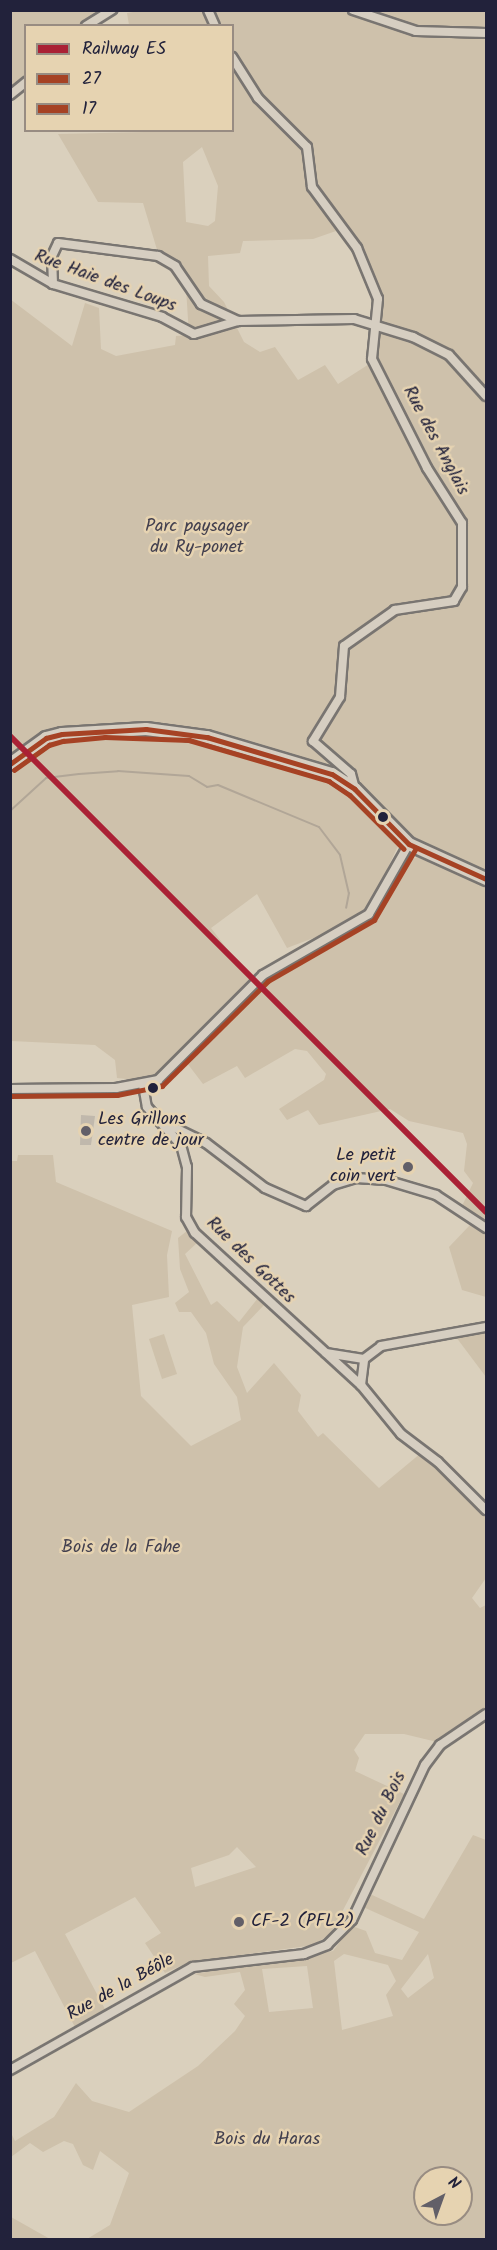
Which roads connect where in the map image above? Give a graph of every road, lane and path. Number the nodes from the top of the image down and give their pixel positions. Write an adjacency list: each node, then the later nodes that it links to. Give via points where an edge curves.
1 (112, 10): 4 (street)
2 (208, 10): 5 (street)
3 (353, 10): 6 (street, via 417,31)
4 (89, 24)
5 (214, 24)
6 (486, 33)
7 (234, 60): 13 (street, via 258,98 307,147 312,187 357,248 371,278 378,298)
8 (24, 84): 9 (street)
9 (10, 95)
10 (10, 259): 11 (street, Rue Haie des Loups)
11 (53, 284): 12 (street, Rue Haie des Loups, via 162,317 194,334); 12 (street, via 52,256 58,243 158,256 175,266 201,304)
12 (238, 321): 13 (street, Rue Haie des Loups, via 336,317)
13 (375, 325): 14 (street, Rue Haie des Loups, via 449,355); 16 (street, Rue des Anglais, via 372,359 427,468 462,523 462,587 447,605 386,614 344,646 340,698 313,741 351,774)
14 (486, 396)
15 (10, 764): 16 (main road, via 46,738 62,734 167,730 207,736 321,770)
16 (356, 789): 17 (main road)
17 (409, 844): 18 (main road); 19 (street, via 369,914 263,975 169,1071)
18 (486, 879)
19 (143, 1085): 20 (street); 21 (street, Rue des Gottes, via 147,1107)
20 (10, 1089)
21 (166, 1124): 22 (street, via 206,1143 265,1188 306,1206 333,1185 356,1178 386,1180 436,1195); 24 (street, Rue des Gottes, via 181,1144 188,1167 186,1217 195,1233)
22 (486, 1228)
23 (486, 1327): 25 (street, via 381,1346)
24 (323, 1352): 25 (street); 26 (street, Rue des Gottes)
25 (364, 1359): 26 (street)
26 (361, 1385): 27 (street, Rue des Gottes, via 401,1434 438,1462)
27 (486, 1510)
28 (486, 1714): 29 (street, Rue du Bois, via 440,1745 424,1765)
29 (352, 1920): 30 (street, Rue de la Béôle, via 327,1945 304,1954 218,1962 177,1973)
30 (10, 2070)

